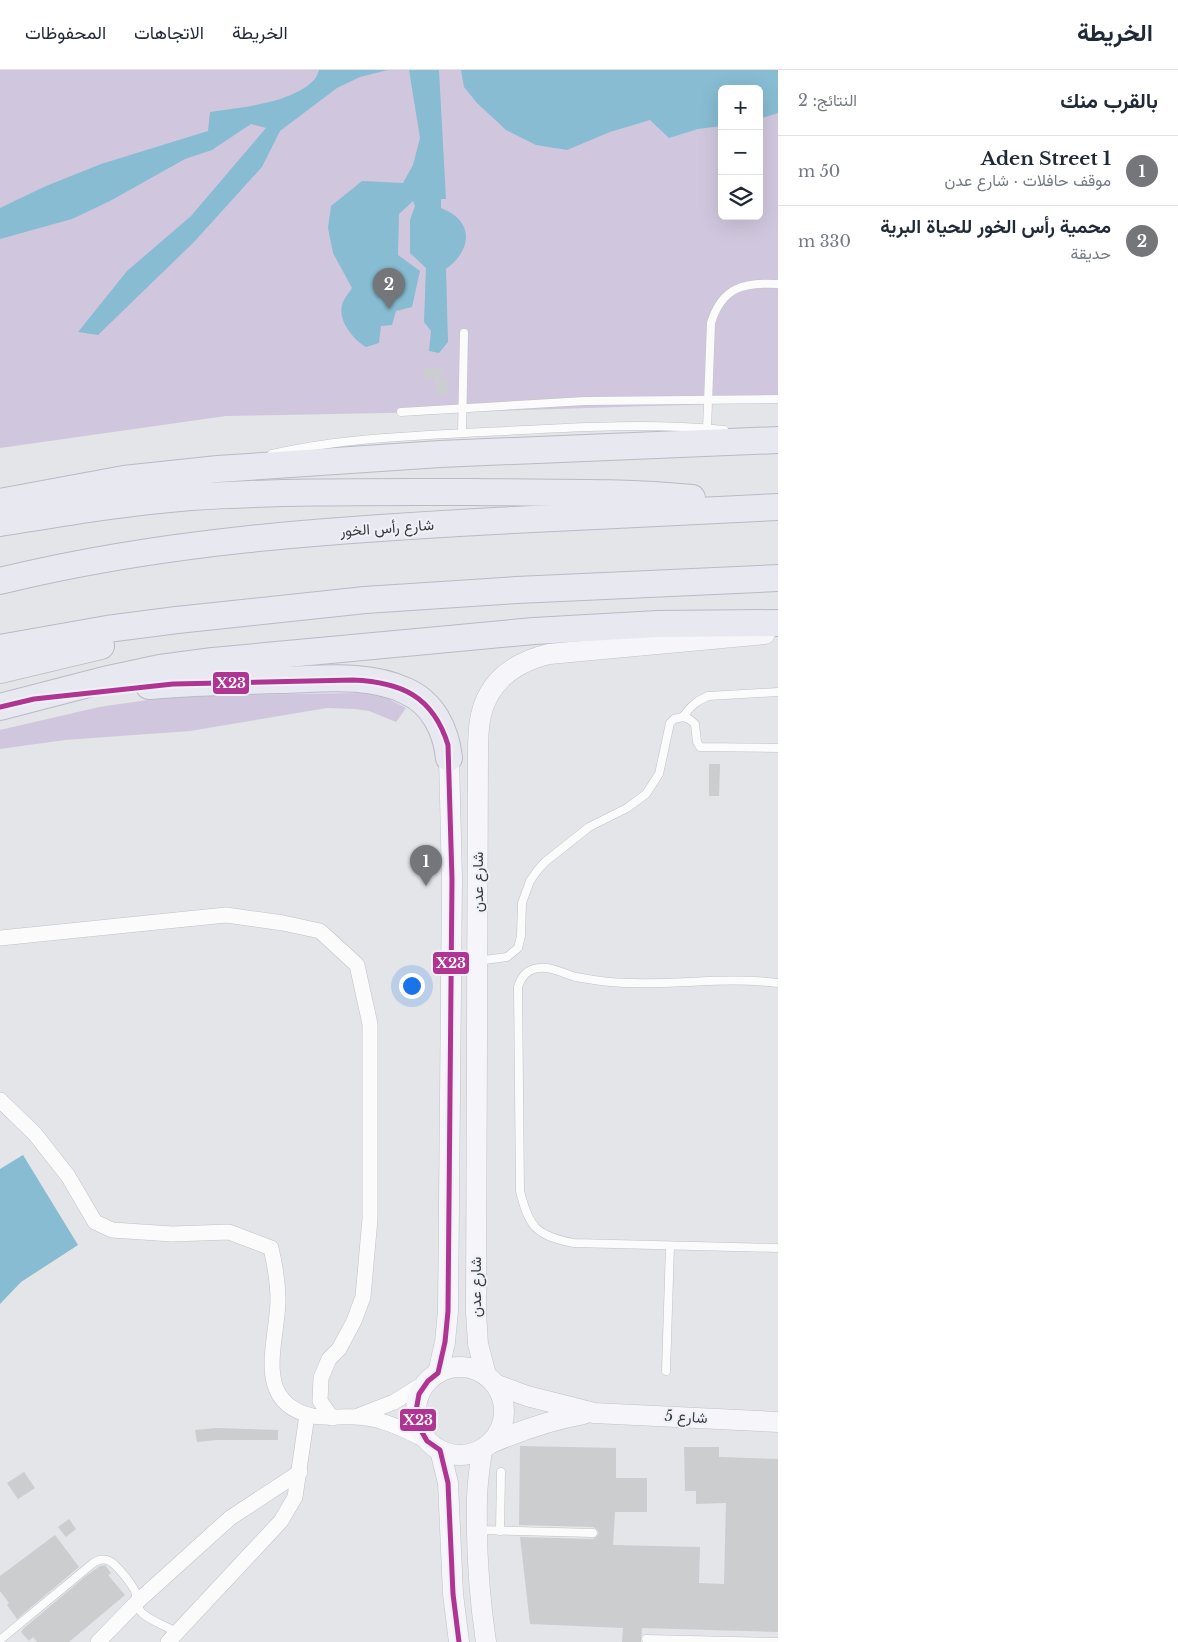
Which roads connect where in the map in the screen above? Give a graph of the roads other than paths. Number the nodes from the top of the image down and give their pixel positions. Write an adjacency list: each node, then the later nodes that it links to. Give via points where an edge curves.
1 (778, 284): 4 (lane, via 742,286 717,308 711,323)
2 (464, 333): 5 (lane)
3 (778, 399): 4 (lane)
4 (708, 400): 5 (lane, via 585,401); 7 (lane)
5 (463, 408): 6 (lane); 10 (lane)
6 (400, 412)
7 (707, 429): 8 (lane); 10 (lane, via 630,427)
8 (733, 431)
9 (742, 432): 11 (lane)
10 (462, 433): 12 (lane, via 346,442)
11 (778, 438): 14 (highway, via 459,453)
12 (264, 456)
13 (255, 458): 14 (lane)
14 (218, 469): 15 (highway, via 124,480)
15 (0, 502)
16 (778, 507): 17 (highway, شارع رأس الخور)
17 (734, 509): 18 (highway, via 692,498 634,493 280,493 188,497); 20 (highway, شارع رأس الخور, via 378,527 284,536 95,559)
18 (0, 523)
19 (778, 578): 21 (highway, via 440,594)
20 (0, 581)
21 (177, 620): 24 (highway); 25 (highway, via 114,642)
22 (778, 623): 27 (highway, via 658,624 534,631 269,655 160,668)
23 (778, 632): 33 (street, شارع عدن, via 549,654 518,665 499,681 485,702 478,731)
24 (0, 648)
25 (0, 670)
26 (778, 692): 29 (lane, via 708,696 693,704)
27 (34, 699): 28 (highway); 31 (highway, via 182,684 376,681 407,691 427,706 444,732)
28 (0, 707)
29 (683, 717): 30 (lane, via 695,724 696,742 700,746); 33 (lane, via 670,723 659,774 646,794 577,835 530,880 522,903 518,948 507,957)
30 (778, 748)
31 (449, 758): 39 (street, شارع عدن, via 452,879 448,1311 445,1342)
32 (0, 938): 44 (street, via 226,915 320,931 357,964 370,1024 370,1219 363,1296 350,1328 339,1349 329,1359 321,1378 320,1401)
33 (477, 961): 40 (street, شارع عدن, via 476,1312 478,1344)
34 (778, 984): 36 (lane, via 717,980 611,982 540,967 528,972 520,981 520,1191 525,1213 536,1228 552,1239 574,1243)
35 (0, 1100): 42 (street, via 35,1134 68,1176 95,1222 112,1230 172,1234 229,1232 271,1248 277,1272 278,1301 272,1374 283,1402)
36 (670, 1246): 37 (lane); 38 (lane)
37 (778, 1248)
38 (666, 1371)
39 (433, 1377): 40 (street, via 454,1367 471,1368); 43 (street, via 394,1402); 46 (street, via 419,1394 416,1410 418,1427)
40 (491, 1379): 41 (street, شارع 5, via 536,1398); 47 (street, via 502,1395 504,1414 499,1433)
41 (594, 1413): 45 (street, شارع 5); 47 (street, شارع 5, via 524,1429)
42 (307, 1415): 44 (street); 48 (street)
43 (357, 1417): 44 (street); 46 (street, via 397,1427)
44 (332, 1418)
45 (778, 1422)
46 (433, 1446): 47 (street, via 454,1455 468,1455); 58 (street, via 448,1483 453,1594)
47 (487, 1446): 50 (street, via 477,1498)
48 (300, 1472): 53 (street, via 230,1518); 54 (street, via 295,1497 281,1522)
49 (501, 1472): 51 (lane)
50 (477, 1530): 51 (lane); 59 (street, via 480,1604)
51 (500, 1531): 52 (lane)
52 (593, 1532)
53 (137, 1602): 54 (lane, via 142,1613); 56 (lane, via 133,1587 115,1564 104,1558 97,1560); 57 (street)
54 (172, 1637)
55 (646, 1639): 60 (lane)
56 (0, 1640)
57 (98, 1642)
58 (459, 1642)
59 (486, 1642)
60 (778, 1642)

